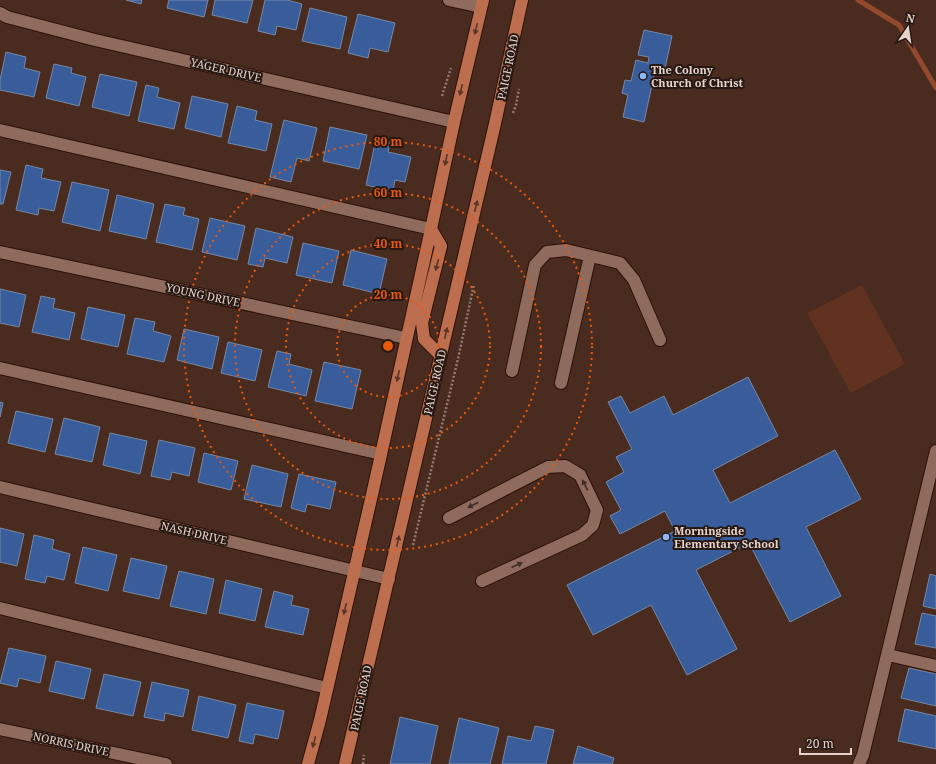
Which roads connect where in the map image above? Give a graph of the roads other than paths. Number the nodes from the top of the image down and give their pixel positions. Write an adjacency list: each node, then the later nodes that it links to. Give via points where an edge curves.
1 (449, 0): 3 (street)
2 (522, 3): 12 (main road, PAIGE ROAD, one-way to 2)
3 (482, 4): 5 (main road, one-way to 5)
4 (0, 13): 5 (street, YAGER DRIVE, via 95,40)
5 (454, 122): 7 (main road, one-way to 7)
6 (0, 130): 7 (street)
7 (431, 230): 10 (main road); 12 (main road, one-way to 12, via 441,246 422,323 424,339)
8 (0, 252): 10 (street, YOUNG DRIVE)
9 (590, 256): 11 (street, via 620,263 634,280); 14 (street, via 566,250 547,252 536,266); 15 (street)
10 (406, 338): 17 (main road, one-way to 17)
11 (660, 340)
12 (441, 356): 21 (main road, PAIGE ROAD, one-way to 12)
13 (0, 368): 17 (street)
14 (512, 371)
15 (561, 384)
16 (936, 451): 24 (street)
17 (381, 454): 20 (main road)
18 (0, 487): 20 (street, NASH DRIVE)
19 (449, 518): 22 (street, one-way to 19, via 582,536 593,525 598,510 580,475 565,466 548,467)
20 (354, 571): 21 (street, NASH DRIVE); 26 (main road, one-way to 26)
21 (388, 579): 30 (main road, PAIGE ROAD)
22 (482, 581)
23 (0, 608): 26 (street)
24 (888, 655): 25 (street); 31 (street)
25 (936, 666)
26 (327, 688): 29 (main road, one-way to 29)
27 (0, 729): 28 (street, NORRIS DRIVE)
28 (166, 764)
29 (308, 764)
30 (345, 764)
31 (859, 764)

